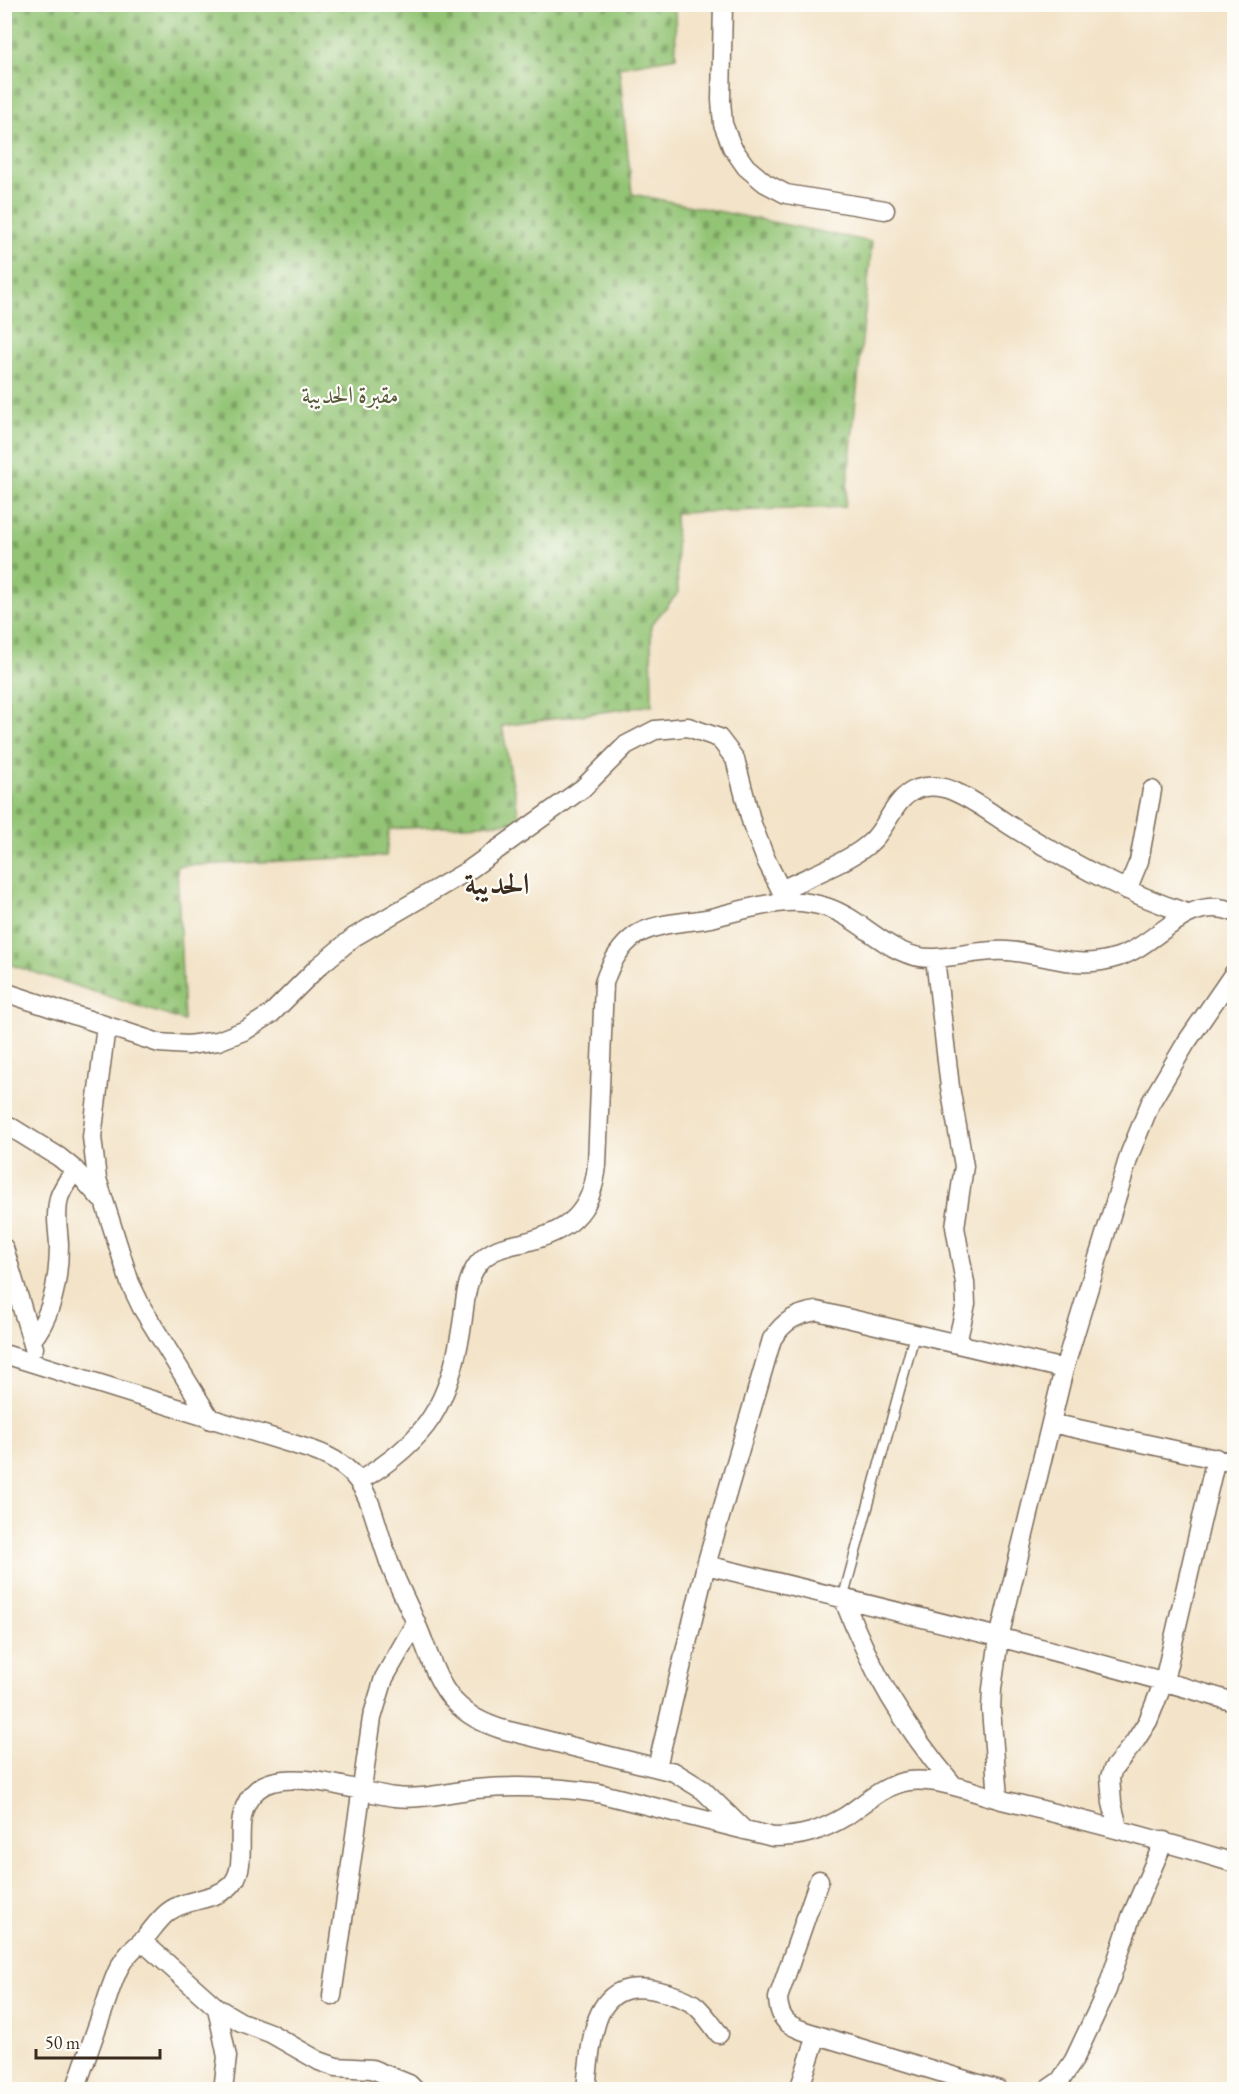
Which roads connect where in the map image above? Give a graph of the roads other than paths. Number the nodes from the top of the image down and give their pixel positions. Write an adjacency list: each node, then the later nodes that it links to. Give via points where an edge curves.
1 (723, 4): 2 (street, via 723,124 746,167 786,194)
2 (885, 210)
3 (1152, 790): 4 (street, via 1138,861)
4 (1127, 890): 5 (street, via 1017,830 982,806 947,789 929,786 905,795 872,841); 7 (street)
5 (784, 896): 8 (street, via 834,911 907,956); 11 (street, via 752,824 735,759 719,738 688,727 656,730 626,745 583,788 469,870 354,937 271,1014 246,1030 218,1041 188,1045 159,1042); 26 (street, via 654,927 621,948 604,983 597,1165 589,1200 566,1226 551,1235 500,1248 480,1262 469,1282 457,1360 448,1389 404,1450)
6 (1234, 912): 7 (street, via 1214,908)
7 (1187, 913): 8 (street, via 1138,949 1102,962 1082,964 994,950)
8 (935, 958): 18 (street, via 964,1166 956,1227 966,1304)
9 (1234, 974): 21 (street, via 1151,1102 1130,1153)
10 (4, 992): 11 (street)
11 (106, 1026): 14 (street, via 92,1137)
12 (4, 1123): 13 (street)
13 (75, 1170): 14 (street); 17 (street, via 59,1197 59,1254 50,1306)
14 (104, 1202): 22 (street, via 138,1300)
15 (4, 1248): 17 (street)
16 (915, 1333): 18 (street); 27 (street, via 817,1311 790,1318 779,1327 772,1339); 28 (lane)
17 (32, 1341): 20 (street)
18 (957, 1343): 21 (street)
19 (4, 1354): 20 (street)
20 (38, 1364): 22 (street)
21 (1064, 1369): 23 (street)
22 (211, 1420): 26 (street, via 327,1455)
23 (1051, 1423): 24 (street); 30 (street)
24 (1216, 1458): 25 (street); 31 (street)
25 (1234, 1463)
26 (359, 1481): 29 (street, via 371,1501 397,1584)
27 (706, 1565): 28 (street); 33 (street)
28 (843, 1598): 30 (street); 34 (street, via 878,1678 926,1752)
29 (416, 1622): 33 (street, via 442,1684 453,1700 475,1718 501,1729); 35 (street, via 394,1656 377,1697)
30 (999, 1638): 31 (street); 36 (street, via 991,1709)
31 (1164, 1681): 32 (street); 37 (street, via 1148,1721 1110,1777)
32 (1234, 1702)
33 (657, 1767): 38 (street, via 704,1790)
34 (954, 1786): 36 (street); 38 (street, via 909,1781 894,1785 819,1830 796,1837 773,1838)
35 (362, 1790): 38 (street, via 413,1798 510,1787 574,1790); 42 (street, via 285,1778 258,1788 242,1811 239,1869 234,1882 222,1892 171,1910); 43 (street)
36 (998, 1798): 37 (street)
37 (1118, 1828): 39 (street)
38 (744, 1830)
39 (1164, 1841): 40 (street); 53 (street, via 1131,1917 1107,1990 1074,2060 1060,2081)
40 (1234, 1863)
41 (819, 1880): 46 (street, via 778,1998 786,2022)
42 (142, 1941): 44 (street); 47 (street, via 120,1964)
43 (332, 1996)
44 (217, 2008): 48 (street, via 227,2056); 49 (street, via 319,2061 336,2067 372,2069)
45 (719, 2034): 50 (street, via 695,2005 675,1995 629,1988 606,2003 599,2015)
46 (816, 2035): 51 (street); 52 (street)
47 (75, 2090)
48 (223, 2090)
49 (415, 2090)
50 (586, 2090)
51 (799, 2090)
52 (999, 2090)
53 (1047, 2090)

